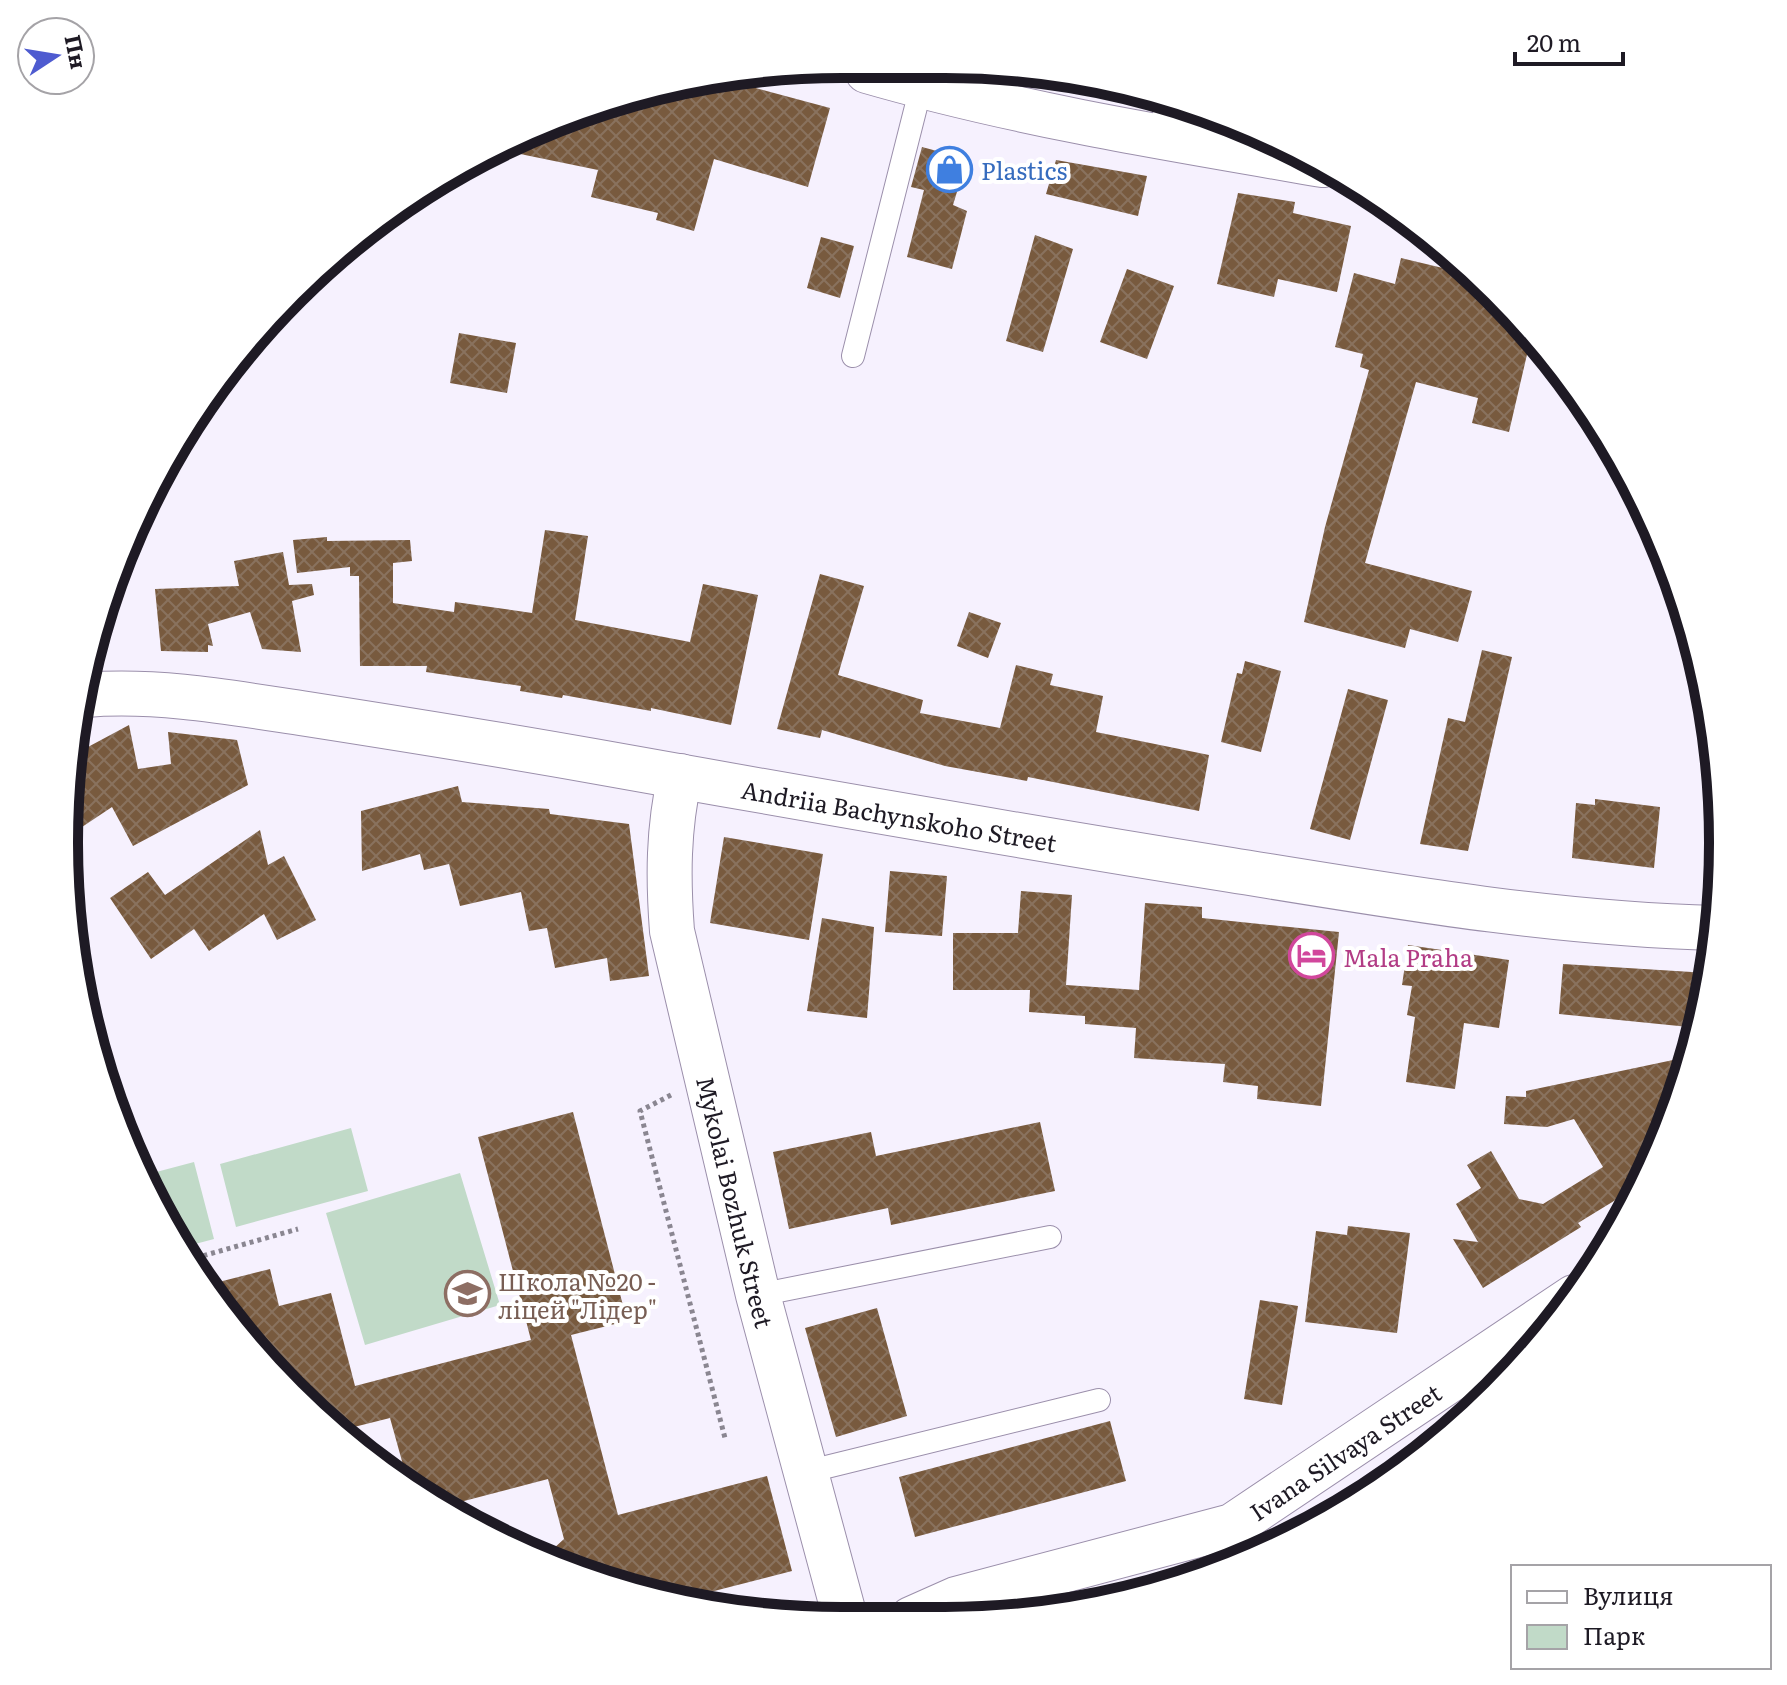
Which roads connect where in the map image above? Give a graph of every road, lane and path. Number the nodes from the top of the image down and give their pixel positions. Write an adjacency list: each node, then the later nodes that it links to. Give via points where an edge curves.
1 (891, 78): 2 (street)
2 (921, 87): 3 (street); 5 (lane)
3 (1164, 118): 4 (street)
4 (1259, 146)
5 (853, 356)
6 (93, 695): 7 (street, Andriia Bachynskoho Street, via 148,694 231,703)
7 (680, 776): 8 (street, Andriia Bachynskoho Street, via 1410,899 1576,920); 9 (street, Mykolai Bozhuk Street, via 668,874 672,931)
8 (1704, 927)
9 (705, 1080): 13 (street, Mykolai Bozhuk Street); 16 (path, via 640,1111)
10 (298, 1229): 12 (path)
11 (1050, 1237): 13 (lane)
12 (200, 1257)
13 (758, 1295): 17 (street, Mykolai Bozhuk Street)
14 (1539, 1322): 18 (street, Ivana Silvaya Street)
15 (1099, 1400): 17 (lane)
16 (725, 1438)
17 (806, 1472): 19 (street, Mykolai Bozhuk Street)
18 (1236, 1543): 20 (street, Ivana Silvaya Street, via 956,1599)
19 (842, 1607)
20 (938, 1607)

